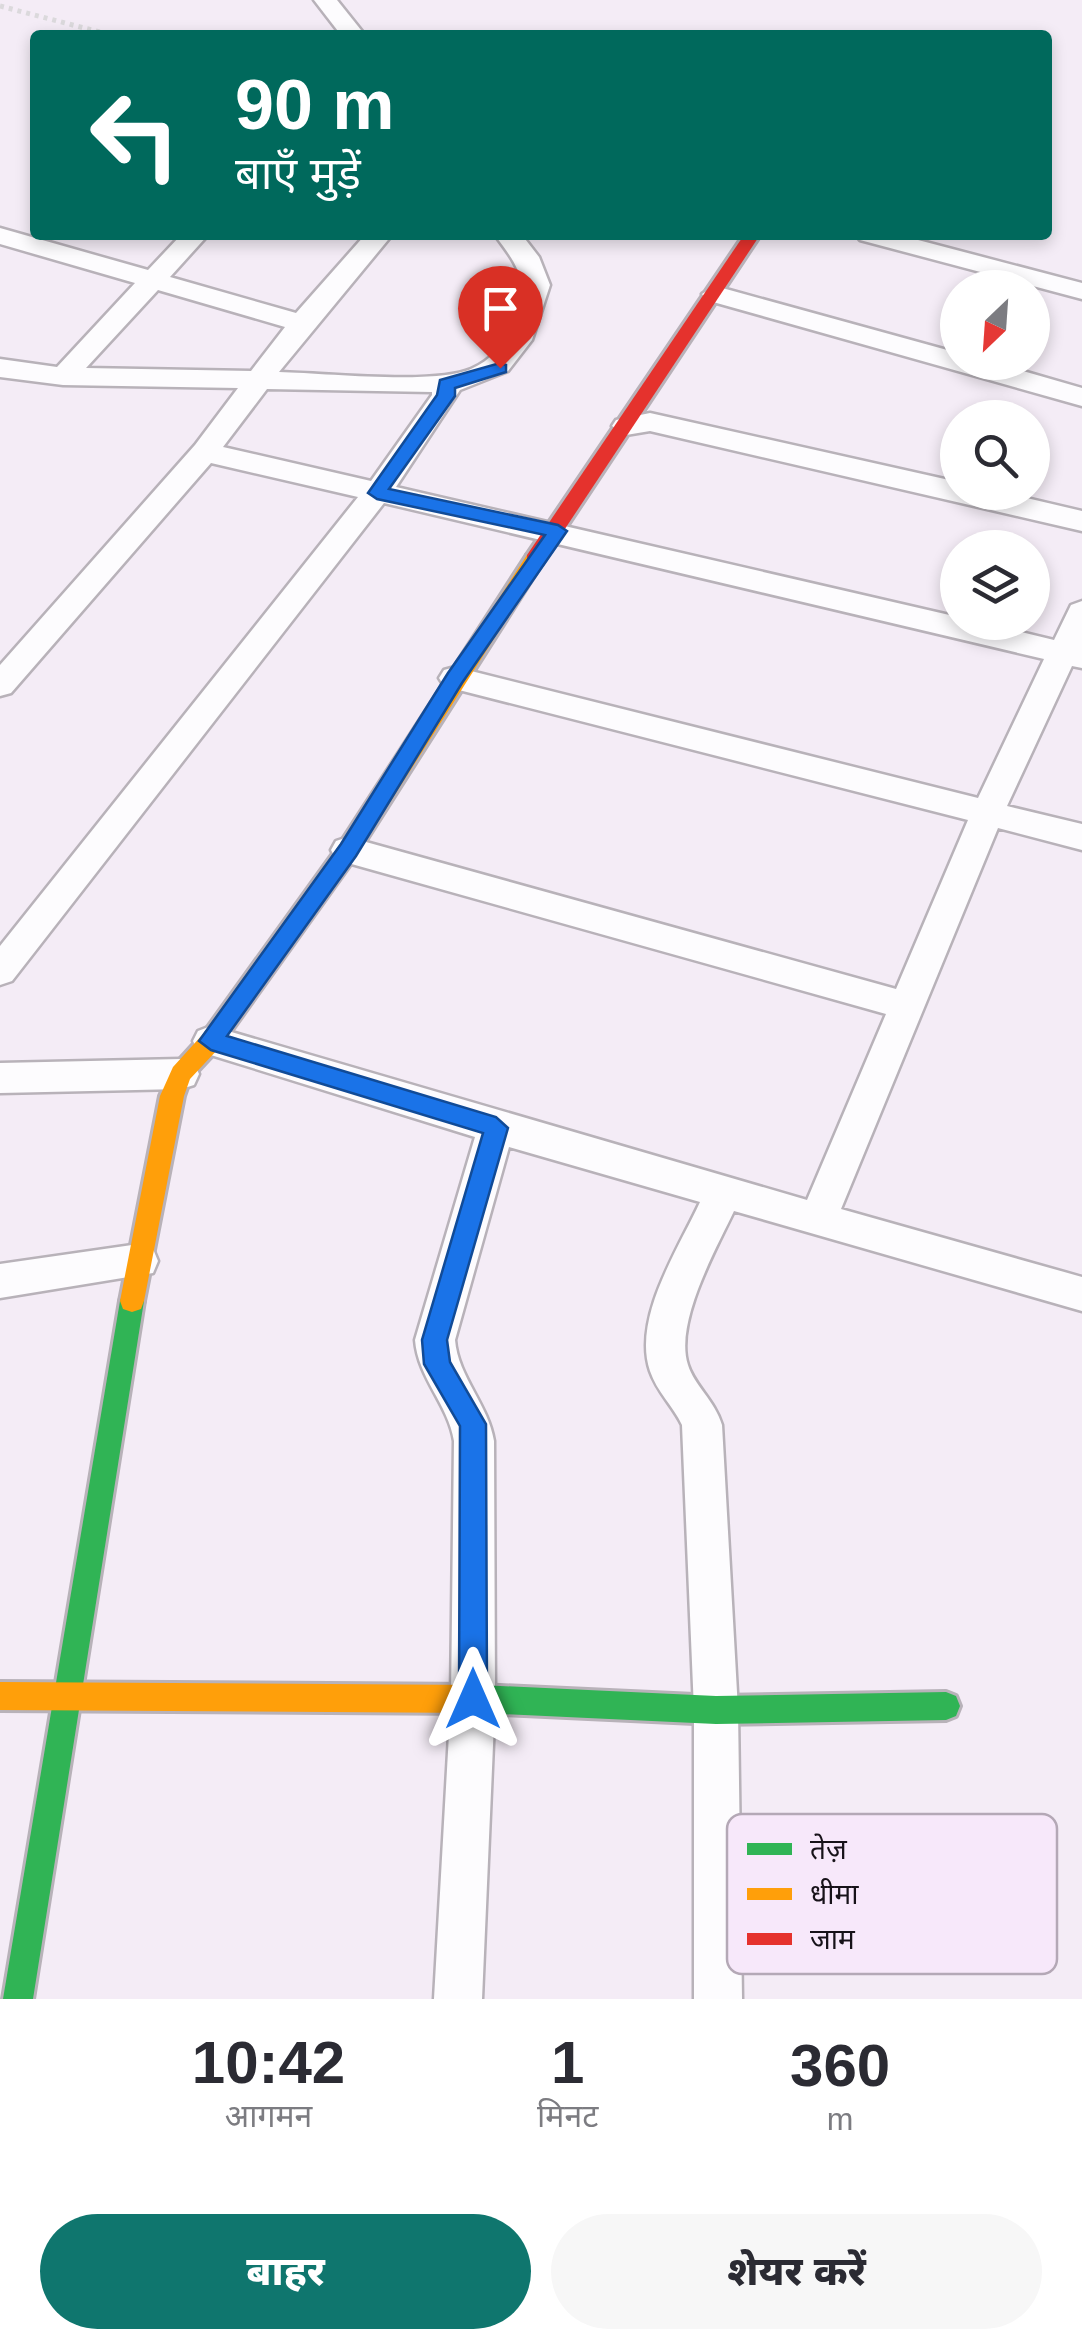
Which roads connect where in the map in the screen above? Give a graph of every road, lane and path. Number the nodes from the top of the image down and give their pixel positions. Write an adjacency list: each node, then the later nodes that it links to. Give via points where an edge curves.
1 (326, 0): 4 (street)
2 (0, 6): 3 (path)
3 (93, 30)
4 (349, 30)
5 (0, 236): 11 (street)
6 (191, 240): 11 (street)
7 (376, 240): 14 (street)
8 (512, 240): 20 (street, via 537,276 511,353 490,374)
9 (749, 240): 13 (street)
10 (888, 240): 12 (street)
11 (154, 278): 14 (street); 17 (street)
12 (1082, 291)
13 (714, 294): 15 (street); 22 (street)
14 (302, 323): 18 (street)
15 (940, 357)
16 (0, 368): 17 (street)
17 (63, 376): 18 (street)
18 (264, 377): 20 (street); 23 (street)
19 (1022, 380): 21 (street)
20 (446, 384): 25 (street, via 446,396)
21 (1082, 397)
22 (626, 426): 24 (street, via 650,422); 28 (street)
23 (206, 452): 25 (street); 32 (street)
24 (940, 488)
25 (377, 493): 28 (street); 36 (street)
26 (1035, 510): 27 (street)
27 (1082, 521)
28 (558, 531): 30 (street); 31 (street)
29 (1082, 612): 30 (street)
30 (1073, 655): 33 (street)
31 (455, 678): 33 (street); 35 (street)
32 (0, 685)
33 (989, 810): 34 (street); 37 (street)
34 (1082, 837)
35 (348, 850): 37 (street); 38 (street)
36 (0, 971)
37 (906, 1006): 43 (street)
38 (211, 1041): 39 (street); 41 (street)
39 (181, 1074): 40 (street); 44 (street)
40 (0, 1078)
41 (496, 1128): 42 (street); 49 (street, via 435,1340 437,1364 473,1424)
42 (724, 1191): 43 (street); 51 (street, via 672,1314 665,1348 668,1368 695,1402 702,1425)
43 (818, 1218): 46 (street)
44 (139, 1260): 45 (street); 47 (street)
45 (0, 1281)
46 (1082, 1294)
47 (66, 1694): 48 (street); 49 (street); 52 (street)
48 (0, 1696)
49 (473, 1699): 51 (street); 53 (street)
50 (946, 1706): 51 (street)
51 (716, 1710): 54 (street)
52 (18, 1999)
53 (458, 1999)
54 (718, 1999)

